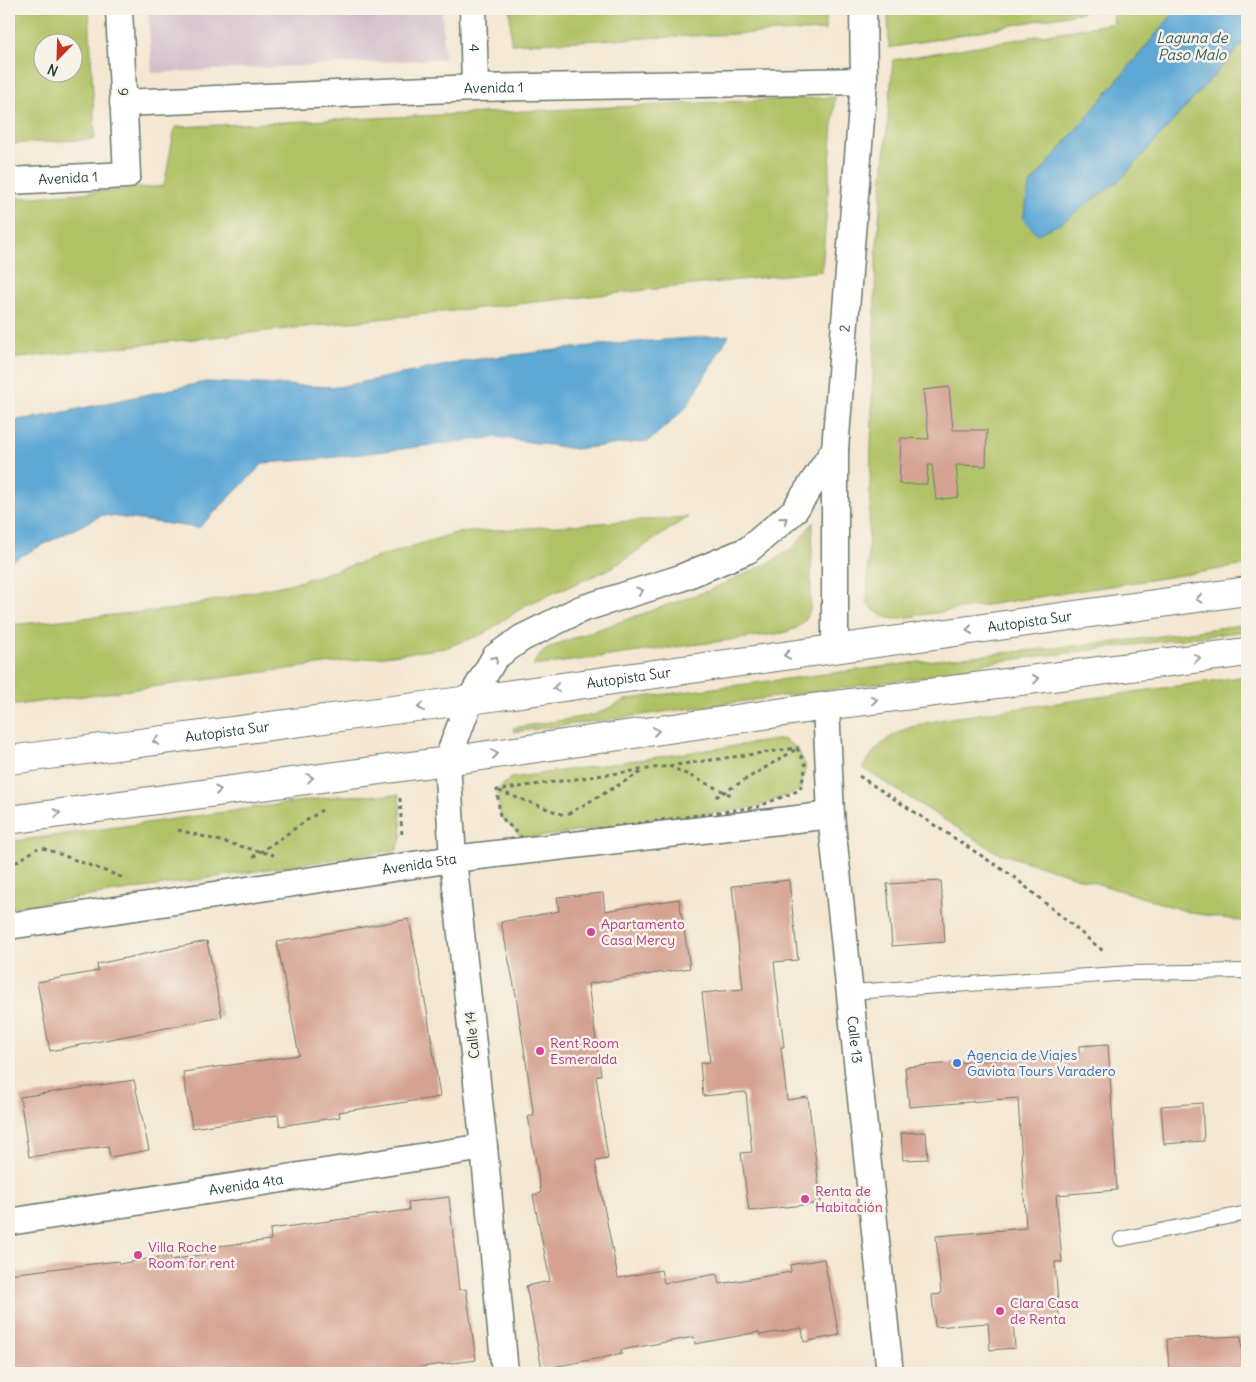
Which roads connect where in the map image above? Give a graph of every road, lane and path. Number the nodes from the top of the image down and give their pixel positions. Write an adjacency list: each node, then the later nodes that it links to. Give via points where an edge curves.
1 (119, 9): 6 (street, 6)
2 (473, 9): 5 (street, 4)
3 (863, 9): 4 (street, 2)
4 (864, 81): 5 (street, Avenida 1); 9 (street, 2)
5 (475, 88): 6 (street, Avenida 1)
6 (123, 103): 7 (street, 6)
7 (127, 175): 8 (street, Avenida 1)
8 (9, 181)
9 (835, 449): 11 (street, 2); 13 (street, Calle 14, one-way to 9, via 495,657 522,638 580,609 678,579 748,550 794,511)
10 (1247, 591): 11 (highway, Autopista Sur, one-way to 11)
11 (835, 648): 13 (highway, Autopista Sur, one-way to 13)
12 (1247, 652): 14 (highway, one-way to 12)
13 (470, 700): 17 (highway, Autopista Sur, one-way to 17); 18 (street, Calle 14)
14 (826, 706): 16 (street, Calle 13); 18 (highway, one-way to 14)
15 (797, 748): 19 (path); 22 (path); 26 (path, via 806,766 800,790)
16 (830, 756): 30 (street, Calle 13); 48 (path, via 1014,877)
17 (9, 760)
18 (447, 761): 33 (highway, one-way to 18); 42 (street, Calle 14)
19 (668, 766): 20 (path); 22 (path)
20 (645, 769): 21 (path); 29 (path)
21 (497, 790): 29 (path); 39 (path, via 500,816)
22 (724, 792): 23 (path); 24 (path)
23 (732, 796)
24 (710, 800)
25 (749, 803): 26 (path)
26 (757, 807): 32 (path)
27 (695, 809): 32 (path)
28 (323, 810): 40 (path)
29 (565, 815): 31 (path); 34 (path)
30 (831, 815): 42 (street, Avenida 5ta); 49 (street, Calle 13)
31 (574, 818)
32 (681, 818): 37 (path)
33 (9, 820)
34 (557, 820)
35 (593, 825): 37 (path)
36 (169, 828): 40 (path)
37 (602, 828): 39 (path)
38 (540, 829): 39 (path)
39 (523, 839)
40 (261, 851): 41 (path); 43 (path)
41 (280, 856)
42 (453, 859): 46 (street, Avenida 5ta); 50 (street, Calle 14)
43 (247, 861)
44 (9, 867): 45 (path, via 40,847)
45 (131, 880)
46 (9, 926)
47 (1247, 971): 48 (lane)
48 (1131, 974): 49 (lane)
49 (851, 992): 55 (street, Calle 13)
50 (484, 1147): 52 (street, Avenida 4ta); 54 (street, Calle 14)
51 (1247, 1213): 53 (lane)
52 (9, 1222)
53 (1121, 1239)
54 (505, 1373)
55 (890, 1373)

